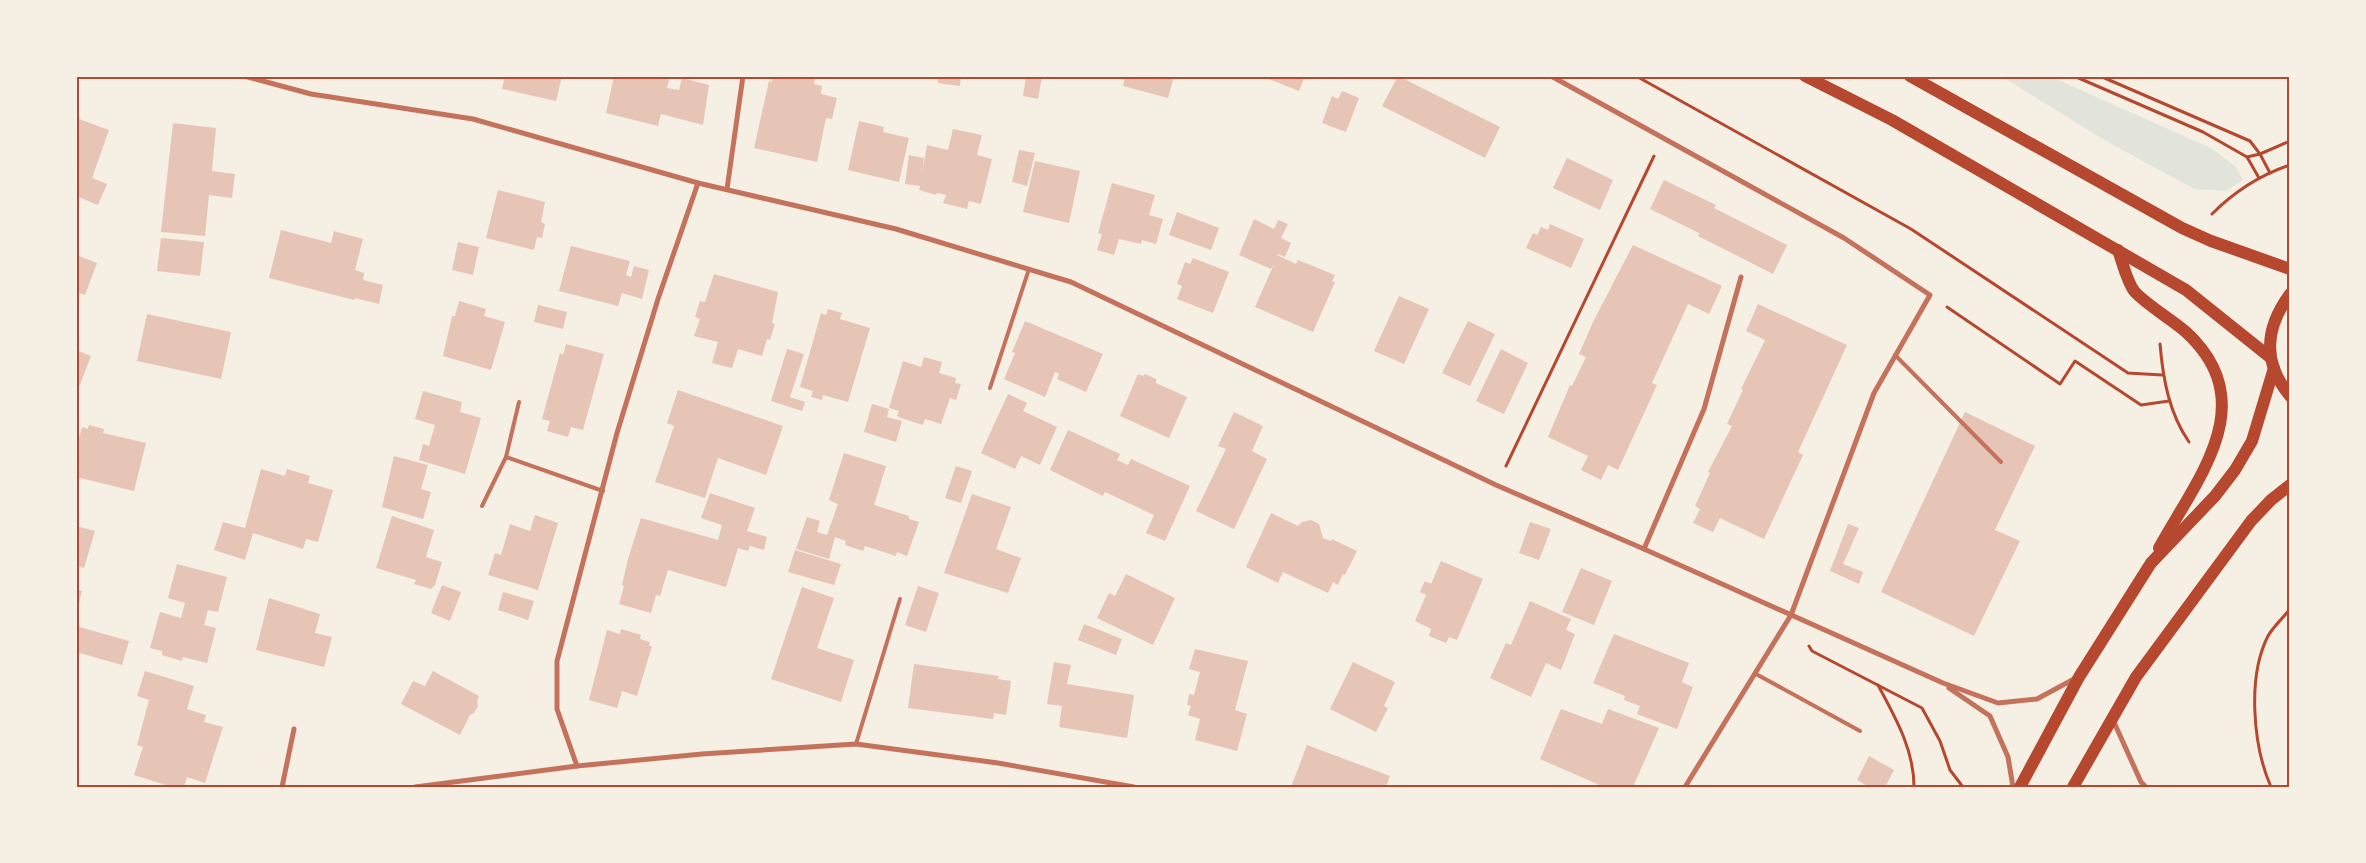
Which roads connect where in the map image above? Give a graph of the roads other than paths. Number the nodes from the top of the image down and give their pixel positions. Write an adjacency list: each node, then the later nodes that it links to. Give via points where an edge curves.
1 (244, 76): 6 (street, via 311,94 472,119)
2 (743, 76): 7 (street)
3 (1551, 76): 13 (street, via 1844,238 1930,295)
4 (1805, 76): 8 (main road, via 1900,125)
5 (1910, 76): 10 (main road, via 2182,228)
6 (698, 183): 7 (street); 21 (street, via 658,299 617,433)
7 (727, 189): 9 (street, via 896,228)
8 (2118, 250): 14 (main road, via 2186,290); 24 (main road, via 2134,292 2199,344 2212,362 2223,394 2221,427 2214,450)
9 (1029, 269): 15 (lane); 23 (street, via 1071,282 1496,485)
10 (2290, 269)
11 (1741, 278): 23 (street, via 1704,409)
12 (2290, 294): 14 (main road, via 2277,311 2270,334)
13 (1895, 355): 19 (lane); 26 (street, via 1874,393)
14 (2272, 363): 16 (main road); 24 (main road, via 2252,441 2235,470 2215,496)
15 (990, 388)
16 (2290, 396)
17 (519, 402): 18 (lane)
18 (506, 458): 21 (lane); 22 (lane)
19 (2001, 462)
20 (2290, 485): 30 (main road, via 2251,522 2136,677)
21 (603, 491): 34 (street, via 557,661 558,709)
22 (482, 506)
23 (1644, 549): 26 (street)
24 (2151, 563): 28 (main road)
25 (900, 599): 33 (lane)
26 (1791, 615): 27 (street); 29 (street)
27 (1756, 674): 32 (lane); 38 (street)
28 (2079, 677): 29 (street, via 2037,698 1998,703); 40 (main road)
29 (1943, 683): 39 (street, via 1990,716 2008,757)
30 (2112, 718): 41 (main road); 42 (street, via 2140,782)
31 (294, 729): 35 (street)
32 (1860, 731)
33 (856, 744): 34 (street); 37 (street)
34 (577, 766): 36 (street)
35 (282, 787)
36 (415, 787)
37 (1134, 787)
38 (1685, 787)
39 (2012, 787)
40 (2020, 787)
41 (2073, 787)
42 (2146, 787)

